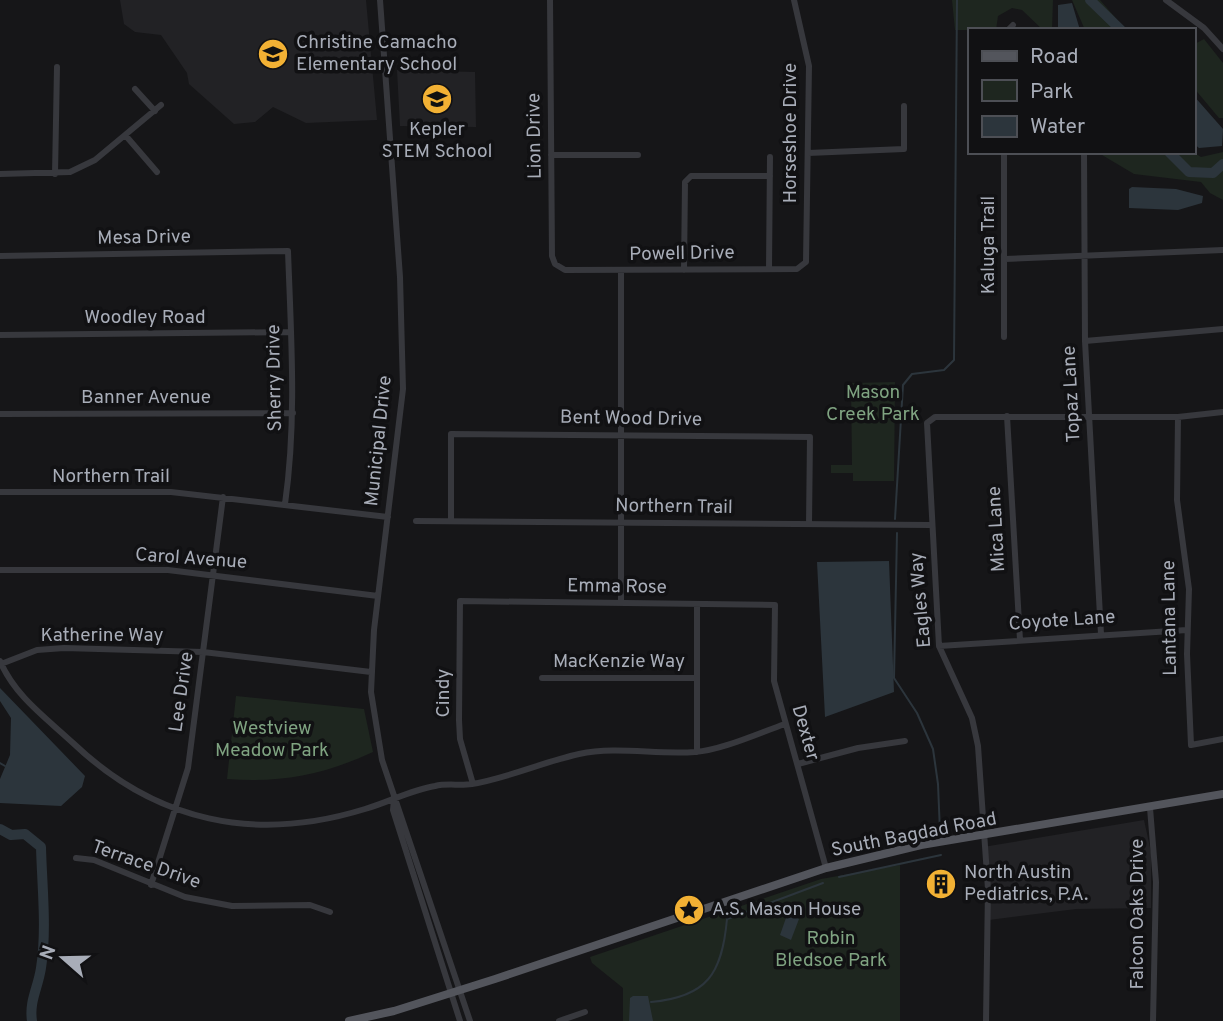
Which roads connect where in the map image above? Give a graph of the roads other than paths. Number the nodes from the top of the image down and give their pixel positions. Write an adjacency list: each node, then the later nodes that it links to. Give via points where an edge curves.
1 (380, 0): 47 (street, Municipal Drive, via 402,353 402,413)
2 (550, 0): 15 (street, Lion Drive)
3 (794, 0): 12 (street, Horseshoe Drive, via 809,66)
4 (1166, 0): 5 (street)
5 (1223, 49)
6 (57, 67): 20 (street)
7 (135, 89): 10 (street)
8 (161, 106): 10 (street)
9 (904, 106): 12 (street, via 904,149)
10 (155, 111): 11 (street)
11 (126, 136): 18 (street); 20 (street, via 94,160)
12 (808, 153): 27 (street, Horseshoe Drive, via 807,257)
13 (1004, 154): 26 (street, Kaluga Trail)
14 (1084, 154): 25 (street, Topaz Lane)
15 (551, 155): 16 (street); 28 (street, Lion Drive, via 552,256)
16 (638, 155)
17 (770, 158): 21 (street)
18 (157, 172)
19 (0, 174): 20 (street)
20 (55, 174)
21 (770, 176): 29 (street); 30 (street, via 691,176 685,182)
22 (1223, 250): 25 (street)
23 (288, 251): 24 (street, Mesa Drive); 33 (street, Sherry Drive)
24 (0, 256)
25 (1084, 258): 26 (street); 36 (street, Topaz Lane)
26 (1005, 259): 35 (street, Kaluga Trail)
27 (803, 266): 29 (street, Powell Drive)
28 (560, 268): 31 (street, Powell Drive)
29 (769, 269): 30 (street, Powell Drive)
30 (684, 270): 31 (street, Powell Drive)
31 (621, 271): 43 (street)
32 (1223, 329): 36 (street)
33 (291, 332): 34 (street, Woodley Road); 37 (street, Sherry Drive)
34 (0, 335)
35 (1004, 337)
36 (1085, 341): 40 (street, Topaz Lane)
37 (293, 412): 39 (street, Banner Avenue); 46 (street, Sherry Drive)
38 (1223, 412): 42 (street)
39 (0, 414)
40 (1089, 415): 41 (street); 42 (street); 61 (street, Topaz Lane)
41 (1007, 416): 52 (street, Eagles Way, via 935,417 928,421); 62 (street, Mica Lane)
42 (1178, 417): 60 (street, Lantana Lane, via 1176,479 1189,589)
43 (622, 434): 49 (street, Bent Wood Drive, via 451,433); 50 (street); 51 (street, Bent Wood Drive, via 810,437)
44 (0, 492): 45 (street, Northern Trail, via 171,492)
45 (223, 497): 46 (street, Northern Trail); 54 (street, Lee Drive)
46 (285, 504): 47 (street, Northern Trail)
47 (388, 517): 55 (street, Municipal Drive)
48 (416, 521): 49 (street, Northern Trail)
49 (451, 521): 50 (street, Northern Trail)
50 (621, 522): 51 (street, Northern Trail); 57 (street)
51 (809, 524): 52 (street, Northern Trail)
52 (931, 525): 63 (street, Eagles Way)
53 (0, 570): 54 (street, Carol Avenue)
54 (213, 574): 55 (street, Carol Avenue); 64 (street, Lee Drive)
55 (378, 596): 66 (street, Municipal Drive)
56 (460, 601): 57 (street, Emma Rose); 74 (street, Cindy, via 460,739)
57 (621, 603): 58 (street, Emma Rose)
58 (697, 604): 59 (street, Emma Rose); 68 (street)
59 (775, 605): 69 (street, Dexter, via 774,681)
60 (1187, 630): 61 (street, Coyote Lane); 70 (street, Lantana Lane, via 1191,744)
61 (1101, 634): 62 (street, Coyote Lane)
62 (1020, 640): 63 (street, Coyote Lane)
63 (939, 646): 79 (street, Eagles Way, via 977,737)
64 (203, 652): 65 (street, Katherine Way, via 64,648 37,650); 66 (street, Katherine Way); 78 (street, Lee Drive, via 188,768)
65 (1, 662): 78 (street, via 26,701 100,769)
66 (371, 673): 76 (street, Municipal Drive, via 379,749)
67 (542, 678): 68 (street, MacKenzie Way)
68 (696, 678): 72 (street)
69 (785, 724): 72 (street); 73 (street, Dexter)
70 (1223, 739)
71 (905, 741): 73 (street)
72 (697, 752): 74 (street, via 597,750)
73 (798, 764): 81 (street, Dexter)
74 (473, 784): 76 (street, via 437,785)
75 (1223, 794): 77 (main road, South Bagdad Road)
76 (394, 797): 78 (street, via 366,809 278,825 204,820); 84 (street, Municipal Drive, via 393,810)
77 (1150, 808): 79 (main road, South Bagdad Road); 91 (street, Falcon Oaks Drive, via 1156,881)
78 (176, 810): 82 (street, Lee Drive)
79 (983, 837): 81 (main road, South Bagdad Road, via 922,845); 90 (street, Eagles Way, via 989,920)
80 (76, 858): 82 (street, Terrace Drive, via 94,860)
81 (826, 868): 84 (main road, South Bagdad Road)
82 (151, 885): 83 (street, Terrace Drive, via 232,906 310,905)
83 (330, 912)
84 (455, 992): 86 (main road, South Bagdad Road); 87 (street); 88 (street)
85 (585, 1012): 89 (street)
86 (349, 1021)
87 (460, 1021)
88 (470, 1021)
89 (559, 1021)
90 (986, 1021)
91 (1153, 1021)

